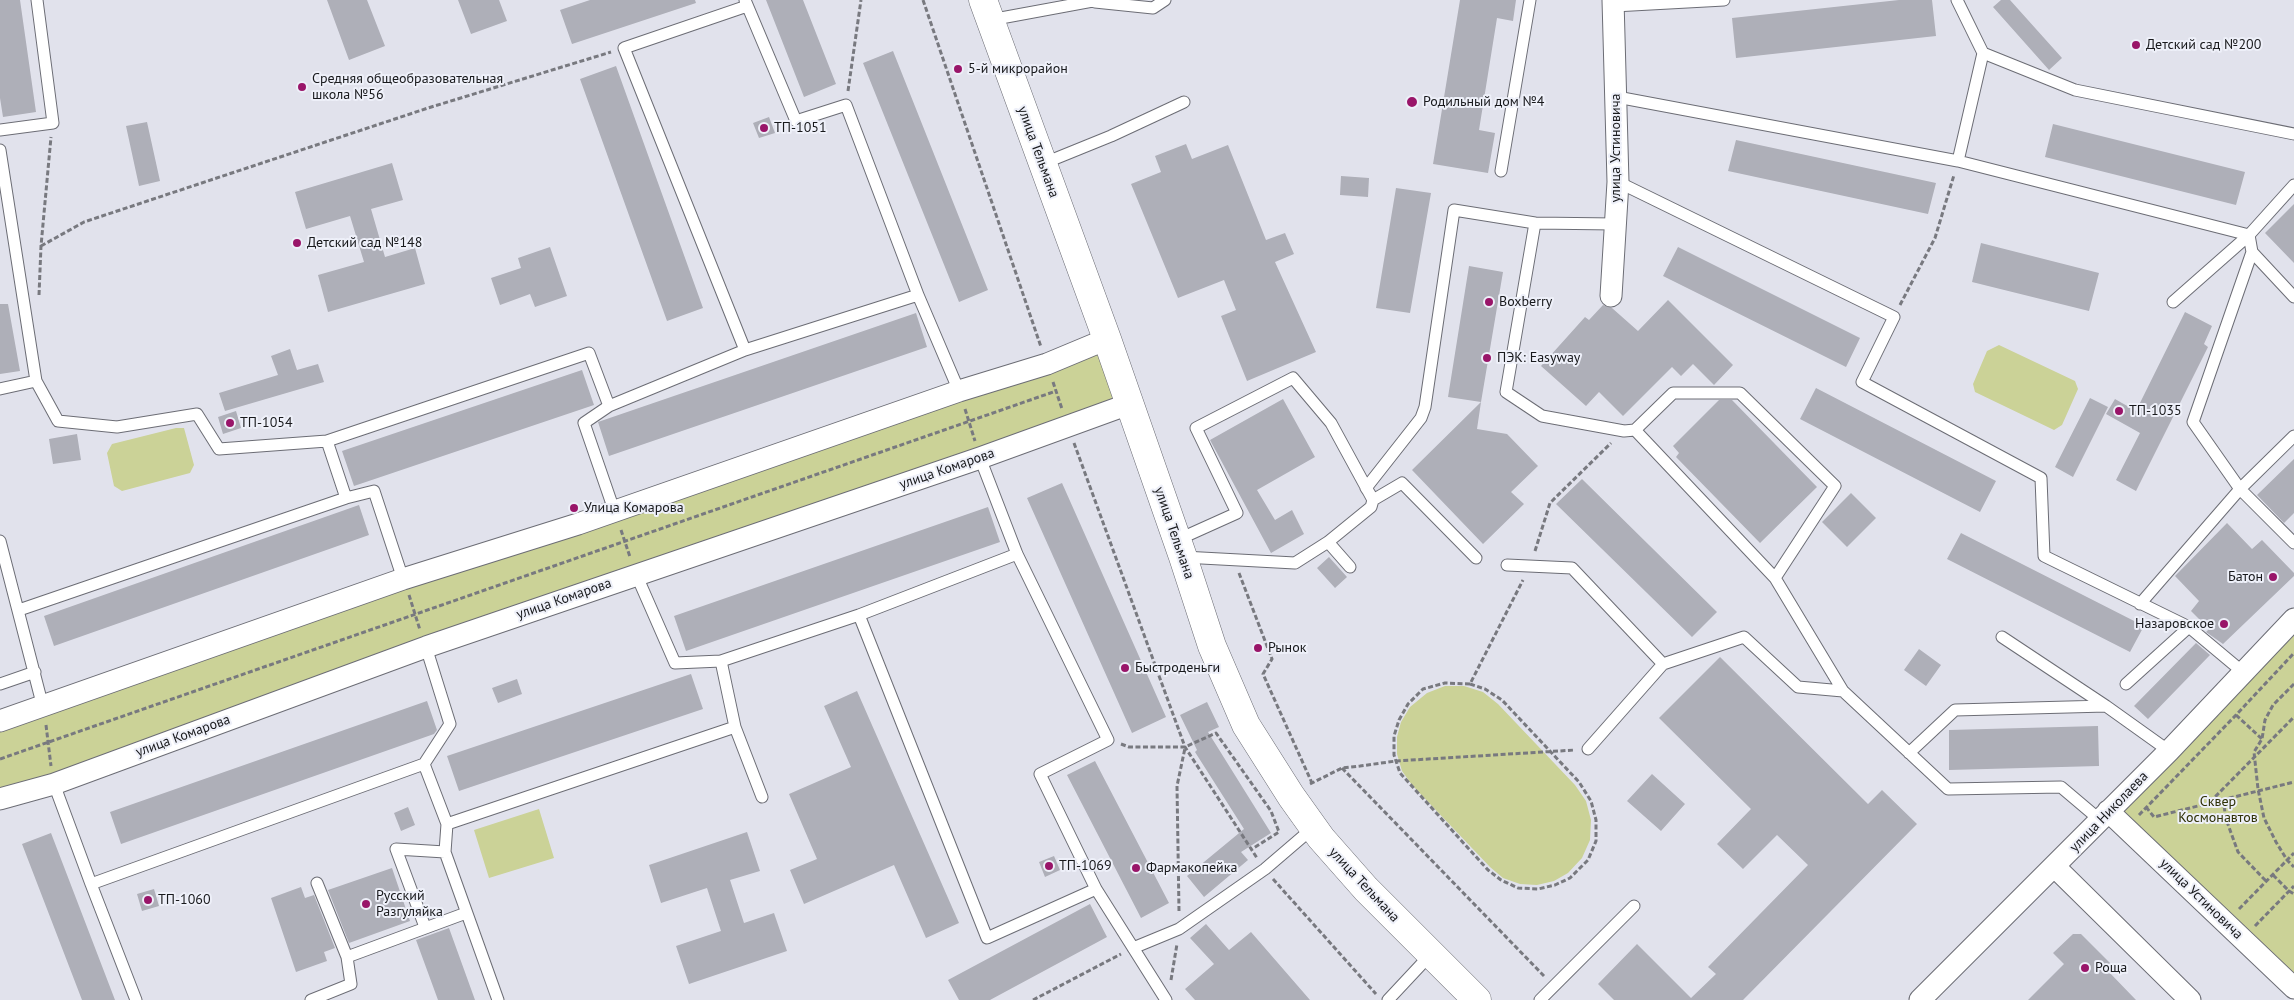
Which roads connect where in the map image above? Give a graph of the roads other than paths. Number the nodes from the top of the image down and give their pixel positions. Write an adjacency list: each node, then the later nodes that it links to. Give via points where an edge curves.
1 (38, 0): 13 (lane, via 53,122)
2 (1165, 0): 6 (lane, via 1153,8)
3 (1530, 0): 18 (lane)
4 (1724, 0): 8 (lane)
5 (1957, 0): 10 (lane)
6 (1096, 1): 9 (lane)
7 (746, 3): 25 (lane, via 796,121 846,105); 30 (lane, via 624,48)
8 (1614, 3): 11 (street, улица Устиновича)
9 (987, 10): 17 (main road, улица Тельмана)
10 (1983, 53): 14 (lane, via 2075,90); 16 (lane)
11 (1617, 97): 16 (lane); 19 (street, улица Устиновича)
12 (1184, 102): 17 (lane)
13 (0, 130)
14 (2294, 134)
15 (0, 150): 31 (lane)
16 (1958, 161): 23 (lane)
17 (1042, 164): 29 (main road, улица Тельмана)
18 (1501, 171)
19 (1618, 182): 22 (street, улица Устиновича); 56 (lane, via 1894,317 1862,382 2041,478 2044,556)
20 (2294, 185): 23 (lane)
21 (1535, 223): 22 (lane); 36 (lane, via 1506,392 1542,416); 40 (lane, via 1454,210 1425,407 1421,418)
22 (1615, 224): 26 (street, улица Устиновича)
23 (2249, 235): 24 (lane); 28 (lane)
24 (2252, 252): 27 (lane); 41 (lane, via 2193,422)
25 (918, 296): 30 (lane); 33 (lane)
26 (1611, 296)
27 (2294, 296)
28 (2173, 302)
29 (1107, 338): 33 (street, via 1047,364); 34 (main road, улица Тельмана)
30 (745, 350): 35 (lane)
31 (36, 381): 32 (lane); 38 (lane, via 58,421 117,427 197,414 219,449)
32 (0, 388)
33 (960, 391): 44 (street)
34 (1129, 404): 39 (street, улица Комарова); 48 (main road, улица Тельмана)
35 (609, 406): 38 (lane, via 589,353); 44 (lane, via 584,423)
36 (1630, 430): 54 (lane); 54 (lane, via 1673,393 1740,393 1835,486)
37 (2294, 436): 41 (lane)
38 (327, 441): 42 (lane)
39 (980, 458): 49 (lane); 53 (street, улица Комарова)
40 (1366, 488): 43 (lane); 48 (lane, via 1331,423 1293,378 1196,428 1237,512)
41 (2240, 490): 47 (lane); 56 (lane)
42 (346, 498): 55 (lane, via 374,491); 57 (lane)
43 (1373, 500): 46 (lane, via 1371,507); 50 (lane, via 1402,483)
44 (614, 510): 55 (street)
45 (0, 541): 57 (lane)
46 (1328, 542): 48 (lane, via 1295,563 1234,561); 52 (lane)
47 (2294, 543)
48 (1180, 549): 83 (main road, улица Тельмана, via 1212,646 1246,725)
49 (1017, 554): 58 (lane); 88 (lane, via 1108,740 1040,774)
50 (1476, 558)
51 (1507, 565): 64 (lane, via 1572,568)
52 (1350, 567)
53 (636, 574): 62 (street, улица Комарова); 63 (lane, via 675,663)
54 (1775, 578): 69 (lane)
55 (403, 579): 71 (street)
56 (2140, 604): 60 (lane)
57 (19, 610): 65 (lane)
58 (859, 615): 63 (lane); 88 (lane, via 987,938)
59 (2294, 619): 66 (street, улица Николаева)
60 (2190, 627): 66 (lane); 68 (lane)
61 (2002, 636): 70 (lane)
62 (426, 647): 77 (lane, via 450,724); 78 (street, улица Комарова)
63 (721, 661): 73 (lane)
64 (1662, 664): 69 (lane, via 1744,637 1798,687); 74 (lane)
65 (35, 672): 67 (lane); 71 (lane)
66 (2244, 674): 75 (street, улица Николаева)
67 (0, 684)
68 (2126, 684)
69 (1843, 691): 76 (lane)
70 (2106, 706): 75 (lane); 76 (lane, via 1955,710)
71 (43, 707): 72 (street)
72 (0, 720)
73 (735, 727): 79 (lane); 82 (lane)
74 (1588, 750)
75 (2169, 751): 81 (street, улица Николаева)
76 (1909, 753): 81 (lane, via 1948,789 2061,787)
77 (424, 764): 82 (lane); 87 (lane)
78 (54, 784): 80 (street, улица Комарова); 87 (lane)
79 (762, 797)
80 (0, 799)
81 (2104, 815): 85 (street, улица Николаева); 95 (street, улица Устиновича, via 2126,827)
82 (447, 824): 84 (lane)
83 (1314, 827): 92 (lane, via 1265,869 1179,929); 93 (main road, улица Тельмана, via 1366,889)
84 (446, 852): 90 (lane); 91 (lane, via 396,849)
85 (2055, 867): 103 (street, улица Николаева); 104 (street)
86 (317, 883): 94 (lane)
87 (91, 884): 96 (lane)
88 (1096, 889): 92 (lane)
89 (1634, 906): 102 (lane)
90 (466, 913): 91 (lane); 98 (lane)
91 (426, 927): 94 (lane)
92 (1133, 948): 99 (lane)
93 (1431, 954): 100 (lane); 101 (main road, улица Тельмана)
94 (347, 957): 97 (lane, via 351,984)
95 (2294, 988)
96 (136, 1000)
97 (311, 1000)
98 (498, 1000)
99 (1166, 1000)
100 (1388, 1000)
101 (1477, 1000)
102 (1540, 1000)
103 (1920, 1000)
104 (2190, 1000)

